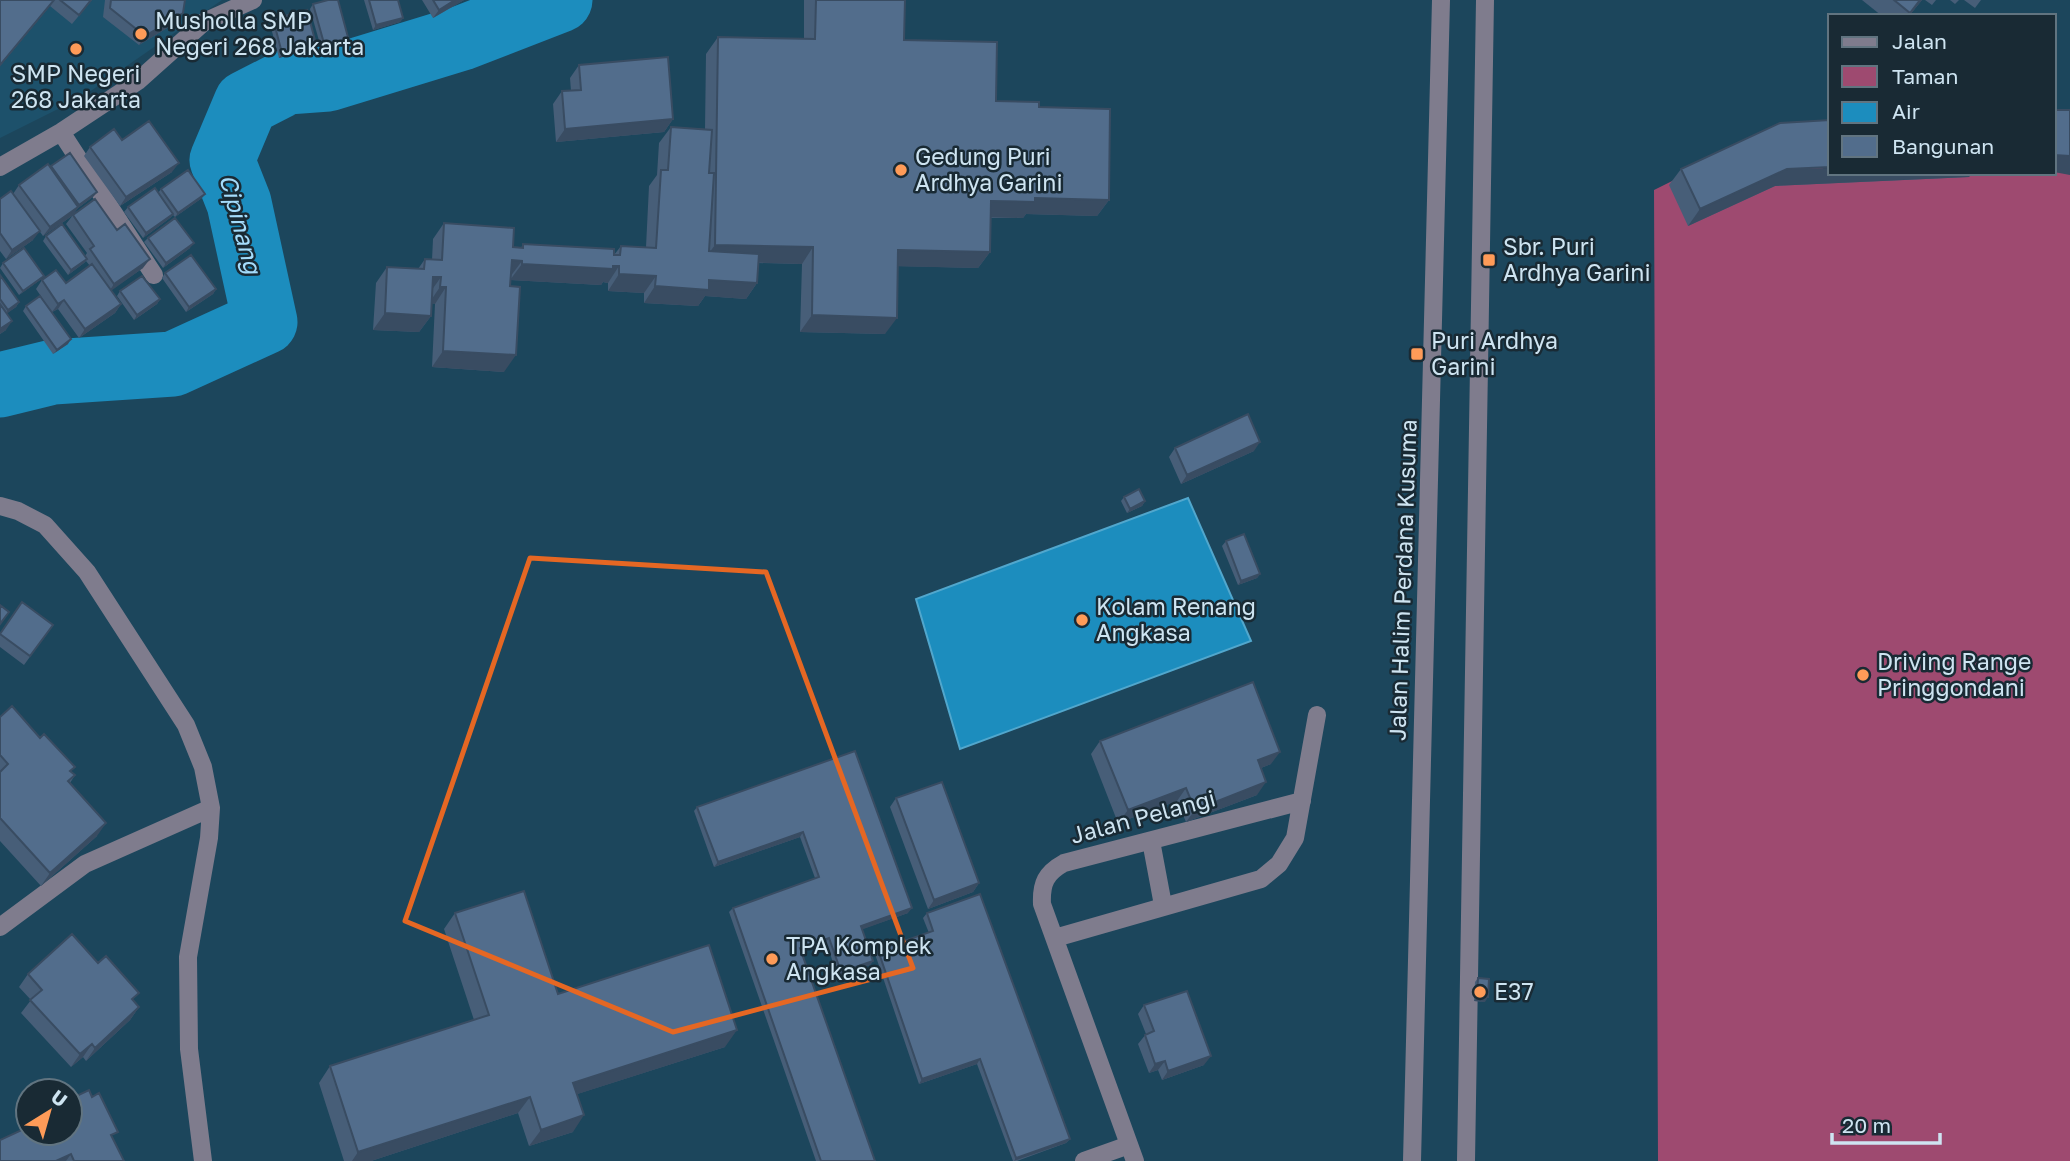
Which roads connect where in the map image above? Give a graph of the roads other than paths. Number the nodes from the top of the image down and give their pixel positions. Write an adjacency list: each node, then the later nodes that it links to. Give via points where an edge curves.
1 (253, 0): 4 (street, via 204,22 138,81)
2 (1441, 0): 18 (street, Jalan Halim Perdana Kusuma)
3 (1485, 0): 19 (street)
4 (61, 132): 5 (street); 6 (street)
5 (0, 167)
6 (154, 275)
7 (0, 506): 10 (street, via 44,525 87,572 186,725 203,767)
8 (1317, 715): 9 (street)
9 (1302, 801): 11 (street, Jalan Pelangi); 12 (street, via 1288,852 1261,879)
10 (211, 808): 13 (street, via 85,864); 16 (street, via 188,957 189,1049)
11 (1151, 841): 12 (street); 14 (street, Jalan Pelangi, via 1052,870 1043,881 1042,904)
12 (1163, 905): 14 (street)
13 (0, 927)
14 (1055, 938): 15 (street, Jalan Pelangi)
15 (1132, 1153): 17 (street)
16 (203, 1161)
17 (1084, 1161)
18 (1412, 1161)
19 (1466, 1161)

